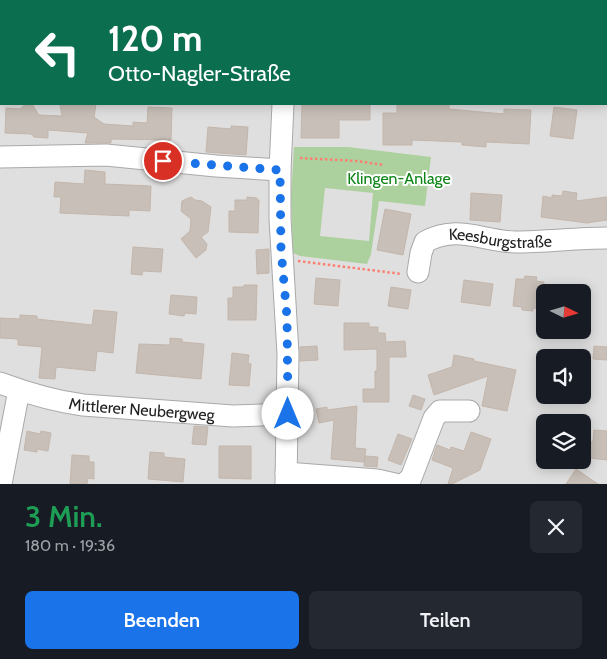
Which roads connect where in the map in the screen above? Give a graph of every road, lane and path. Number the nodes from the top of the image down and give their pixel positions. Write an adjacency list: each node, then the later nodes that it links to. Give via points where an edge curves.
1 (283, 105): 5 (street)
2 (0, 157): 5 (street, via 106,155)
3 (300, 158): 4 (path)
4 (384, 165)
5 (280, 170): 7 (street)
6 (607, 238): 8 (street, Keesburgstraße, via 512,242 445,233 426,242)
7 (282, 260): 8 (path, via 405,275); 11 (street, via 287,317)
8 (418, 272)
9 (10, 386): 11 (street, Mittlerer Neubergweg, via 64,403 83,405 233,416); 13 (street)
10 (469, 411): 15 (street, via 434,410 434,418 411,478)
11 (288, 414): 12 (street)
12 (286, 478): 14 (street, via 377,480)
13 (1, 484)
14 (395, 484)
15 (404, 484)

